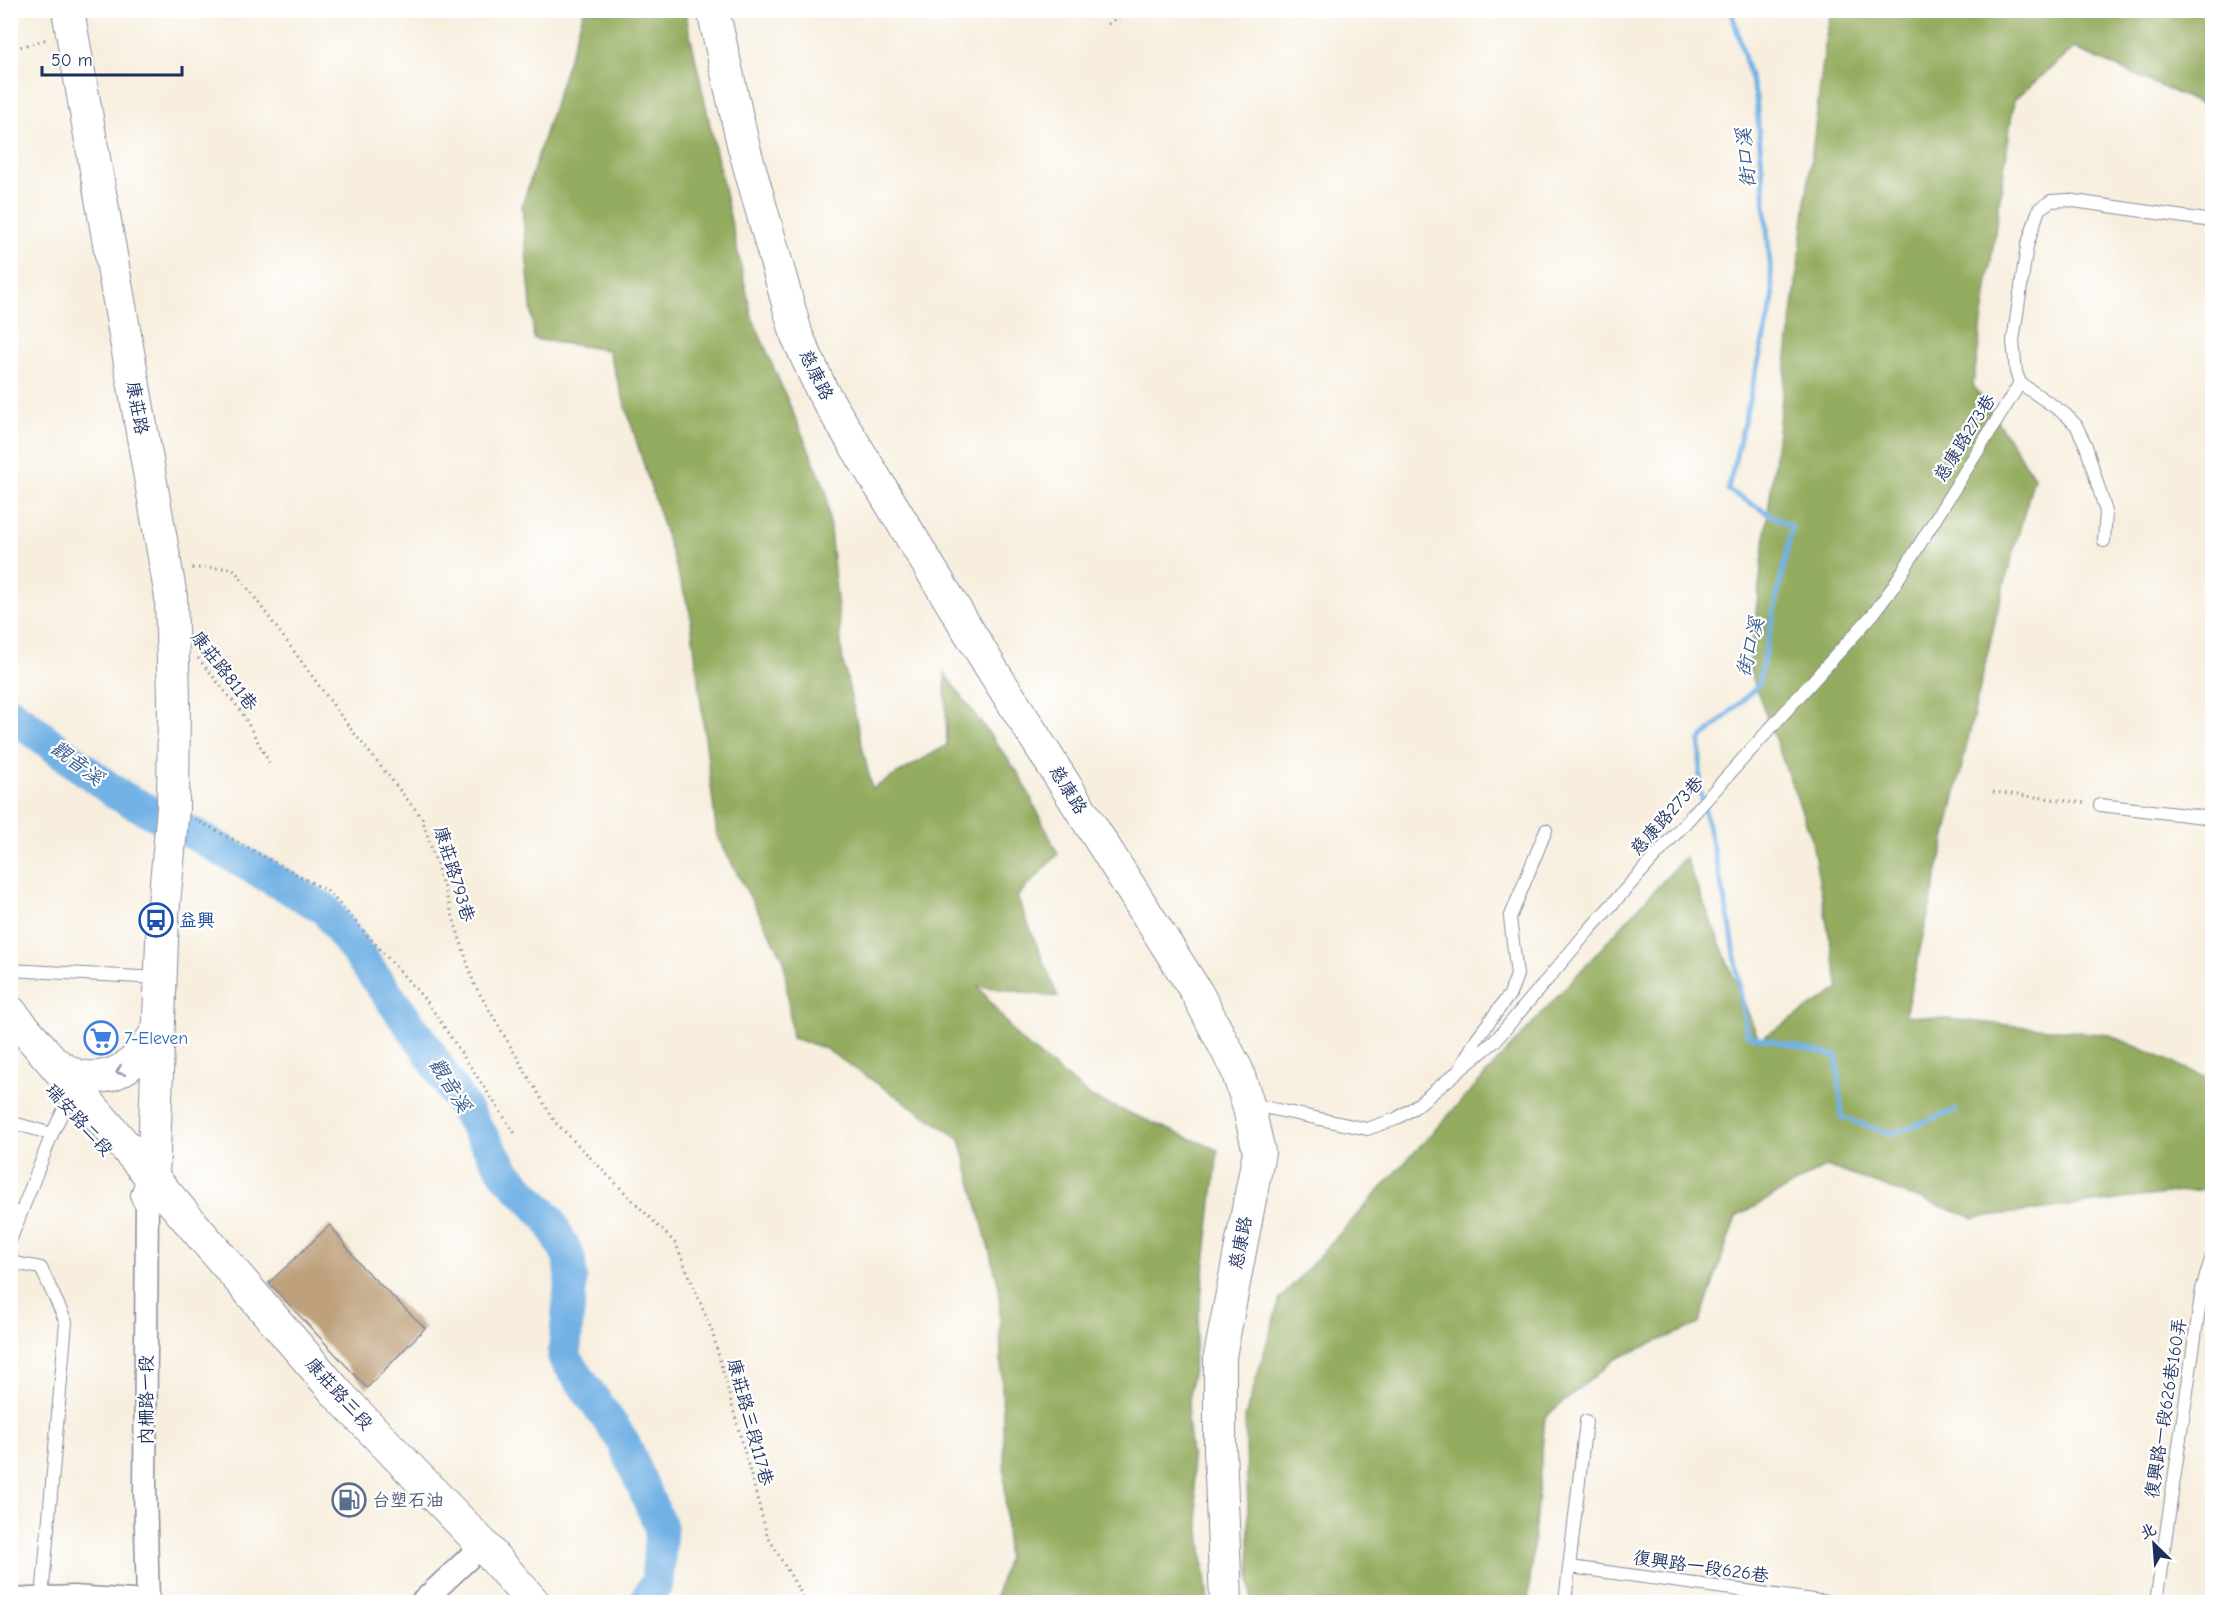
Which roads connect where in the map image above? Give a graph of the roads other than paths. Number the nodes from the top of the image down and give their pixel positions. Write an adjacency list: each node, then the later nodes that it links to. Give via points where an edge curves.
1 (713, 10): 16 (street, 慈康路, via 743,144 797,336 822,391 1197,993 1237,1070)
2 (70, 21): 10 (street, 康莊路, via 171,597 173,807)
3 (2212, 221): 4 (lane, via 2067,200 2051,201 2039,209 2027,246 2013,341)
4 (2020, 382): 5 (lane, via 2076,425 2106,512); 15 (lane, 慈康路273巷, via 1874,613 1588,930 1495,1041)
5 (2104, 541)
6 (2100, 805): 7 (lane)
7 (2212, 818)
8 (1546, 830): 15 (lane, via 1510,918 1517,975 1510,994 1477,1038)
9 (10, 970): 10 (lane)
10 (160, 978): 12 (street)
11 (10, 1012): 14 (main road, 瑞安路二段)
12 (158, 1029): 14 (street, one-way to 14, via 129,1067 105,1077 77,1076); 20 (street)
13 (10, 1043): 17 (main road, 瑞安路二段)
14 (54, 1062): 20 (main road, 瑞安路二段)
15 (1458, 1072): 16 (lane, 慈康路273巷, via 1396,1119 1367,1129)
16 (1248, 1104): 33 (street, 慈康路, via 1259,1152 1220,1356)
17 (66, 1105): 19 (lane); 20 (main road, 瑞安路二段)
18 (10, 1122): 19 (lane)
19 (52, 1134): 21 (lane)
20 (150, 1188): 25 (main road, 康莊路三段); 29 (street, 內柵路一段, via 145,1490)
21 (10, 1241)
22 (10, 1255): 27 (lane, via 14,1263 40,1268 66,1322)
23 (2212, 1256): 36 (lane, 復興路一段626巷160弄, via 2202,1289)
24 (1586, 1421): 26 (lane)
25 (475, 1550): 30 (street); 31 (main road, 康莊路三段); 32 (main road, 康莊路三段)
26 (1570, 1567): 34 (lane); 35 (lane, 復興路一段626巷)
27 (42, 1598): 28 (street); 29 (street)
28 (10, 1600)
29 (148, 1602)
30 (422, 1602)
31 (508, 1602)
32 (533, 1602)
33 (1226, 1602)
34 (1565, 1602)
35 (1827, 1602)
36 (2156, 1602)

